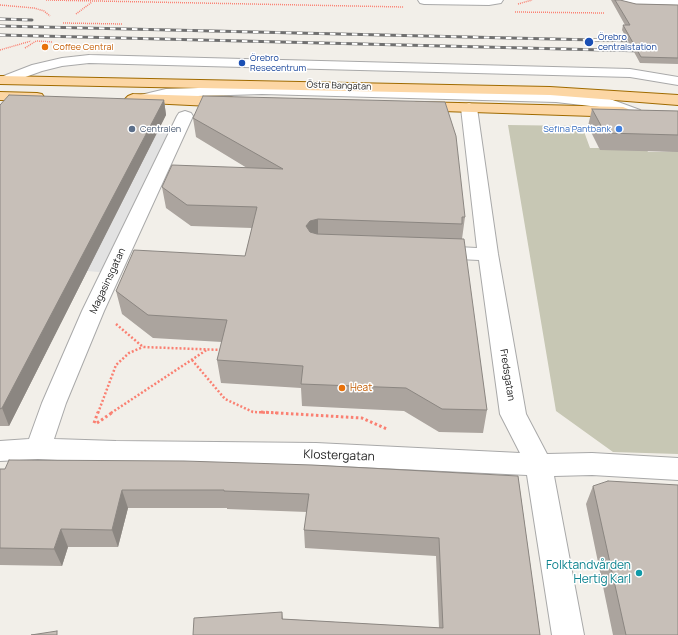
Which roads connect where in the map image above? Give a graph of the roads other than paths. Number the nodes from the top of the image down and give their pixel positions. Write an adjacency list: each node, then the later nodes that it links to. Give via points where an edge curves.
1 (424, 0): 2 (street)
2 (440, 0): 3 (street)
3 (497, 0)
4 (624, 1): 5 (street)
5 (678, 4)
6 (630, 73): 7 (street); 8 (street, via 89,58 37,68); 12 (street)
7 (678, 82)
8 (2, 83): 12 (main road, Östra Bangatan, via 283,85 550,91)
9 (0, 96): 10 (main road)
10 (48, 97)
11 (130, 99): 13 (main road, Östra Bangatan); 14 (street, via 166,93 262,90 491,96 556,98 610,104)
12 (678, 103): 14 (main road, Östra Bangatan)
13 (469, 108): 14 (main road, Östra Bangatan); 17 (street, Fredsgatan)
14 (647, 113)
15 (185, 116): 18 (street, Magasinsgatan, via 93,311 54,403)
16 (418, 251): 17 (street)
17 (488, 254): 20 (street, Fredsgatan, via 513,414)
18 (38, 449): 19 (street, Klostergatan); 20 (street, Klostergatan, via 316,454)
19 (0, 451)
20 (539, 465): 21 (street, Klostergatan, via 592,464); 22 (street, Fredsgatan)
21 (678, 469)
22 (568, 635)

